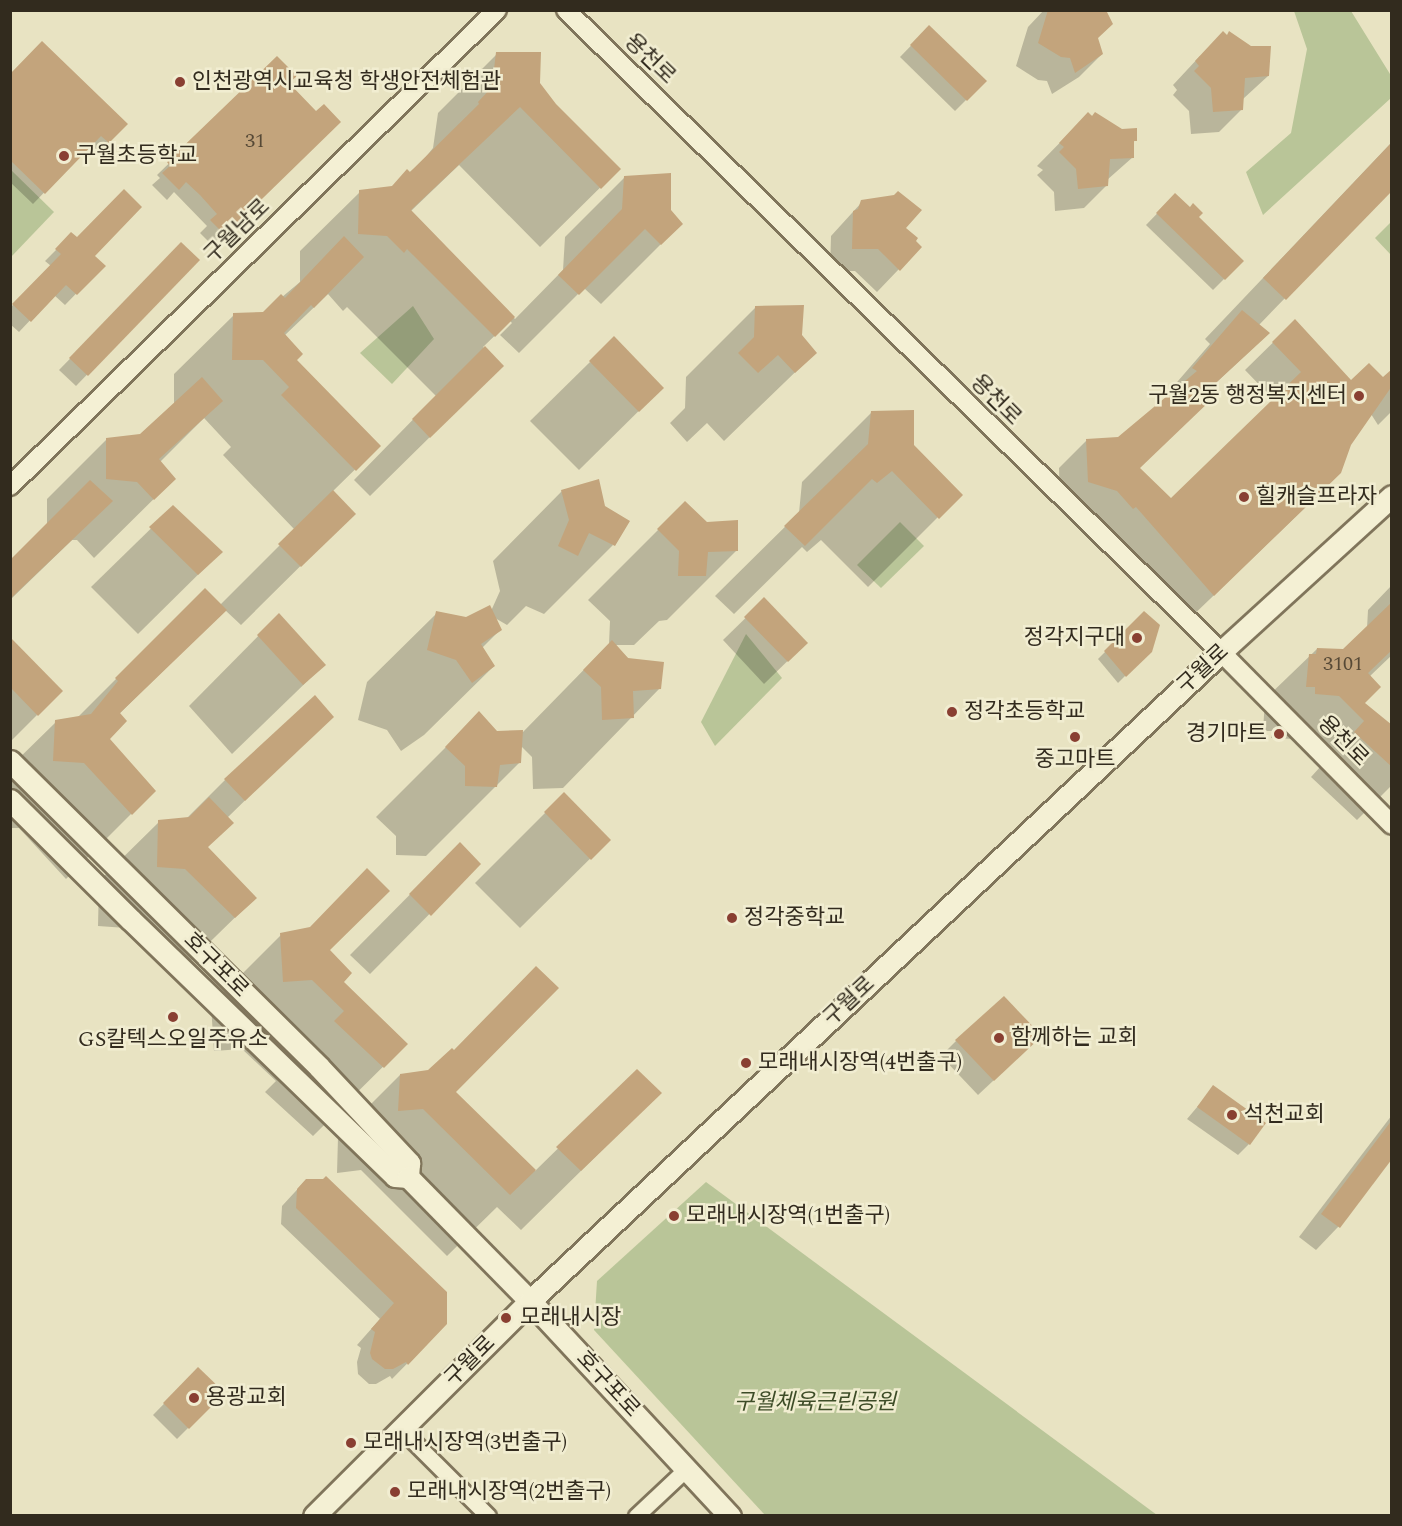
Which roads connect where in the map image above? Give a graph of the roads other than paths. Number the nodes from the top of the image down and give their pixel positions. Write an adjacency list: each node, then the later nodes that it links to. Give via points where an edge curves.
1 (497, 10): 3 (street, 구월남로)
2 (566, 10): 5 (street, 용천로)
3 (10, 486)
4 (1392, 496): 5 (main road, 구월로)
5 (1221, 652): 8 (street, 용천로); 10 (main road, 구월로)
6 (10, 761): 9 (main road, 호구포로, via 319,1067 409,1163)
7 (10, 800): 9 (main road, 호구포로, via 395,1176)
8 (1392, 825)
9 (408, 1177): 10 (main road, 호구포로)
10 (530, 1301): 11 (main road, 구월로); 12 (main road, 호구포로)
11 (401, 1430): 13 (main road, 구월로); 14 (street)
12 (686, 1468): 15 (street); 16 (main road, 호구포로)
13 (314, 1515)
14 (488, 1515)
15 (636, 1515)
16 (730, 1515)

